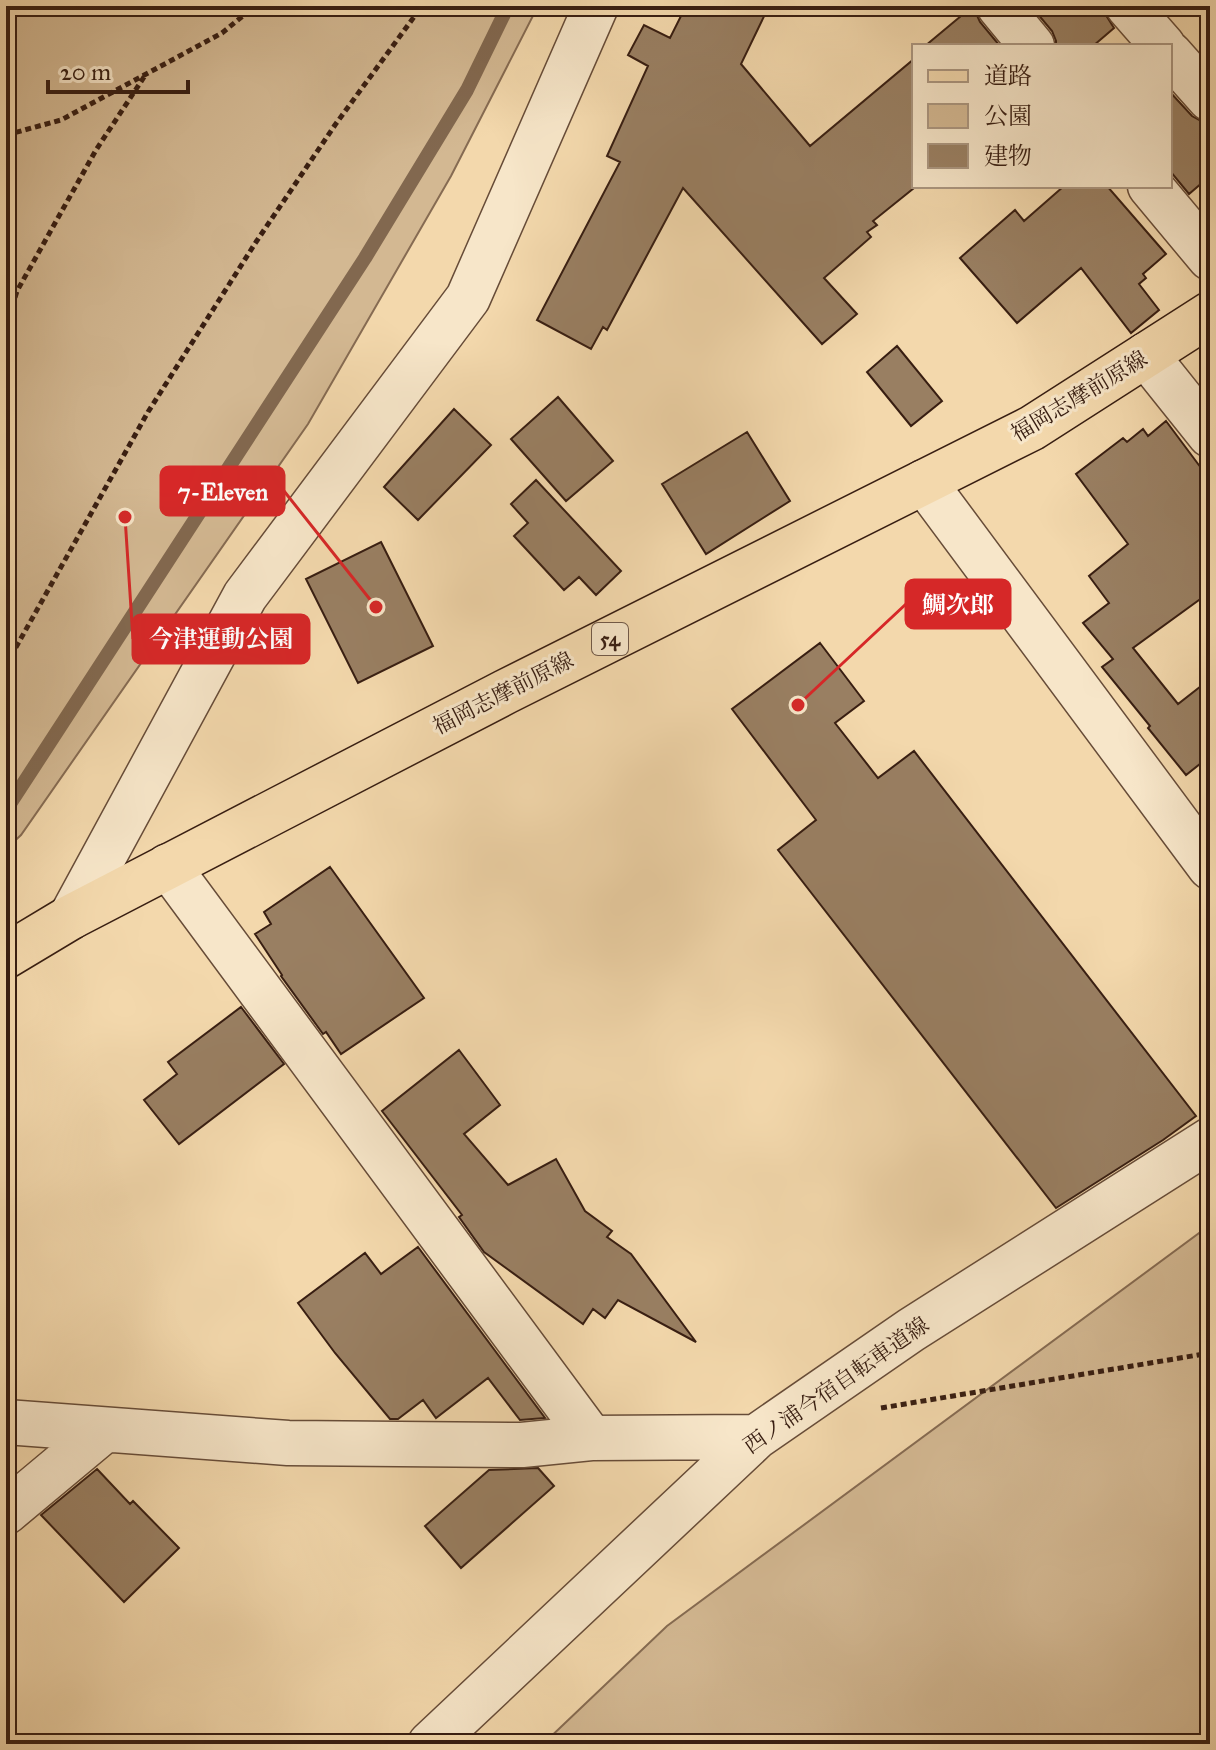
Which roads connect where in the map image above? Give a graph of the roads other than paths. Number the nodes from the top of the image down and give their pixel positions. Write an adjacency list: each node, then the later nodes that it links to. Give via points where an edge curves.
1 (596, 6): 16 (street, via 468,298 245,596)
2 (999, 6): 4 (street)
3 (1128, 6): 5 (street)
4 (1030, 44)
5 (1161, 44)
6 (1172, 56): 7 (street)
7 (1210, 99)
8 (1152, 188): 9 (street)
9 (1210, 258)
10 (1210, 314): 11 (main road, 福岡志摩前原線 / 54)
11 (1146, 355): 12 (street); 13 (main road, 福岡志摩前原線 / 54, via 1032,428)
12 (1210, 435)
13 (924, 482): 14 (main road, 福岡志摩前原線 / 54); 15 (street)
14 (168, 866): 16 (main road, 福岡志摩前原線 / 54); 22 (street)
15 (1210, 867)
16 (71, 917): 17 (main road, 福岡志摩前原線 / 54)
17 (6, 956)
18 (1210, 1140): 21 (street, 西ノ浦今宿自転車道線, via 911,1330)
19 (6, 1422): 20 (street)
20 (103, 1431): 22 (street, via 288,1443 522,1445); 23 (street)
21 (756, 1437): 22 (street); 24 (street, 西ノ浦今宿自転車道線)
22 (591, 1438)
23 (6, 1512)
24 (430, 1744)

